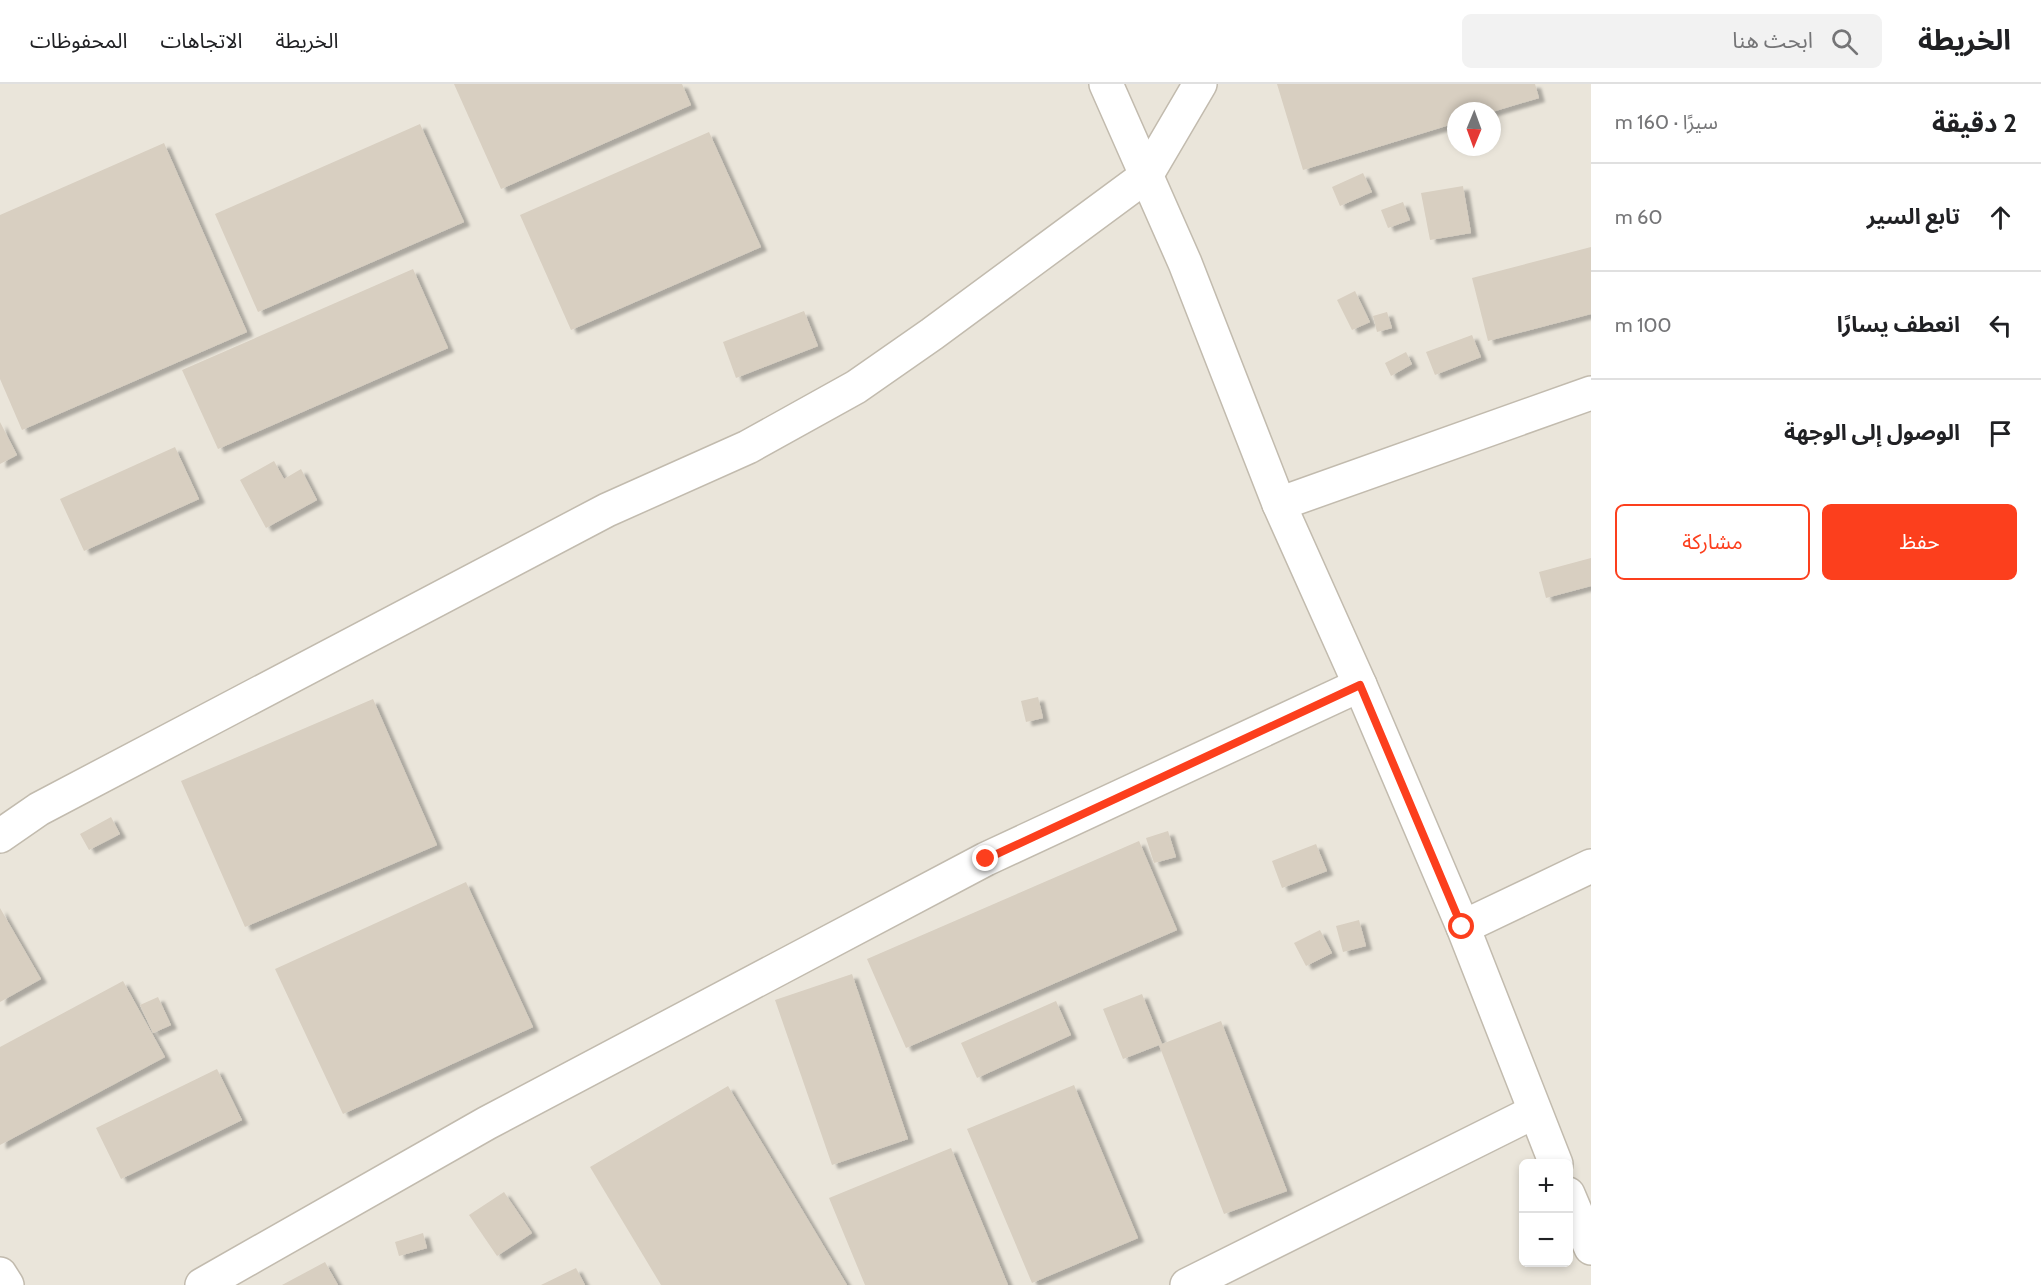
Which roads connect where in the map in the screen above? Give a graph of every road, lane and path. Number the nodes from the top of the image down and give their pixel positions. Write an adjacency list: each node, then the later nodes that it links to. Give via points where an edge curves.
1 (1106, 84): 3 (street)
2 (1200, 84): 3 (street)
3 (1146, 176): 5 (street, via 1185,263); 7 (street, via 856,387 748,447 596,516 39,808)
4 (1591, 393): 5 (street)
5 (1279, 504): 6 (street)
6 (1360, 685): 9 (street); 16 (street, via 975,864 487,1123)
7 (0, 836)
8 (1591, 866): 9 (street)
9 (1462, 927): 10 (street)
10 (1534, 1112): 11 (street); 17 (street)
11 (1554, 1159)
12 (1573, 1204): 13 (street)
13 (1591, 1248)
14 (0, 1274): 15 (street)
15 (6, 1285)
16 (202, 1285)
17 (1187, 1285)

